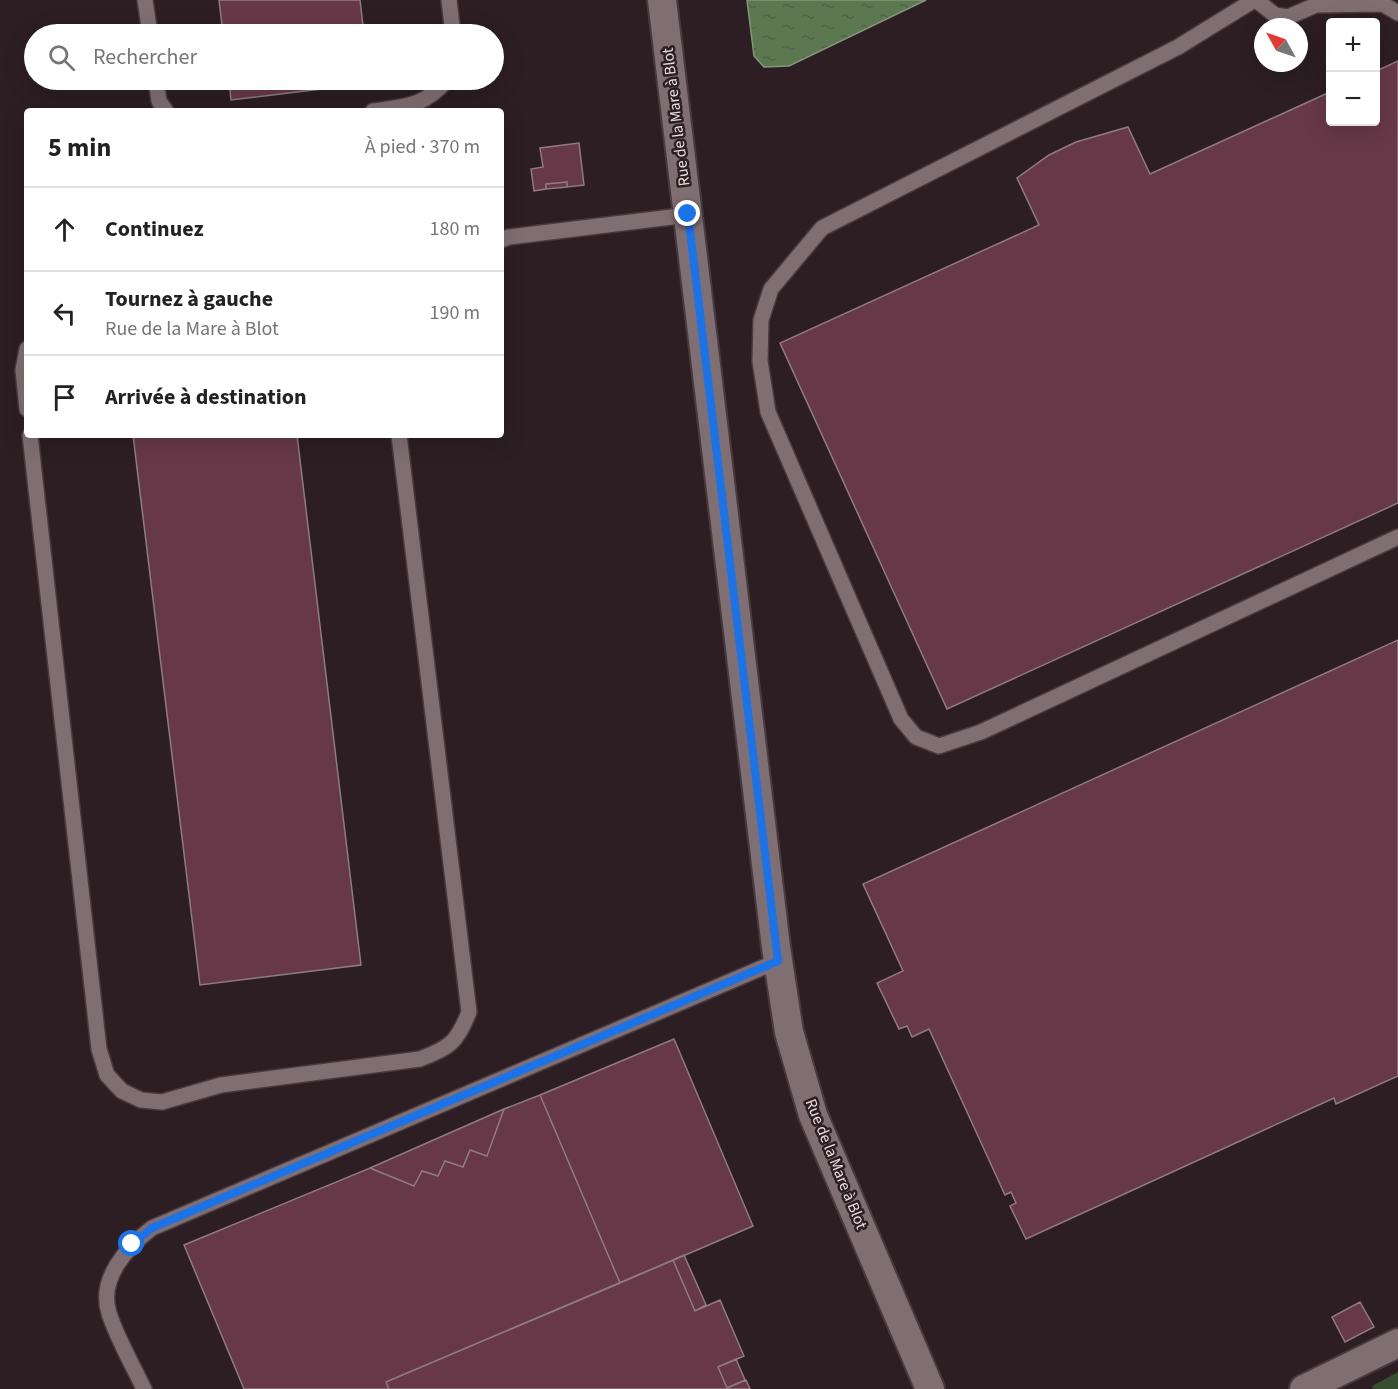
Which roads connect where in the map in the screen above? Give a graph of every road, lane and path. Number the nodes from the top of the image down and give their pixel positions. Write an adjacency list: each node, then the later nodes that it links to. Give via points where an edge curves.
1 (145, 0): 6 (lane)
2 (449, 0): 7 (lane)
3 (662, 0): 12 (street, Rue de la Mare à Blot)
4 (1255, 0): 5 (lane, via 1275,15 1288,17 1316,5 1383,4); 18 (lane, via 1178,47 822,228 771,289 761,320 760,361 768,412 901,719 916,737 939,746 981,732)
5 (1398, 13)
6 (149, 24)
7 (452, 24)
8 (157, 90): 10 (lane)
9 (437, 90): 11 (lane, via 415,105)
10 (164, 108)
11 (394, 108)
12 (688, 214): 13 (lane); 19 (street, Rue de la Mare à Blot)
13 (504, 237)
14 (24, 364): 15 (lane)
15 (24, 380)
16 (30, 438): 17 (lane, via 99,1049 107,1075 122,1091 141,1100 162,1102 221,1085 420,1059 445,1049 462,1032 469,1012)
17 (399, 438)
18 (1398, 537)
19 (778, 961): 21 (lane, via 152,1228 127,1250 107,1289 108,1312); 22 (street, Rue de la Mare à Blot, via 789,1032 813,1115)
20 (1398, 1343): 23 (street)
21 (144, 1389)
22 (930, 1389)
23 (1304, 1389)

